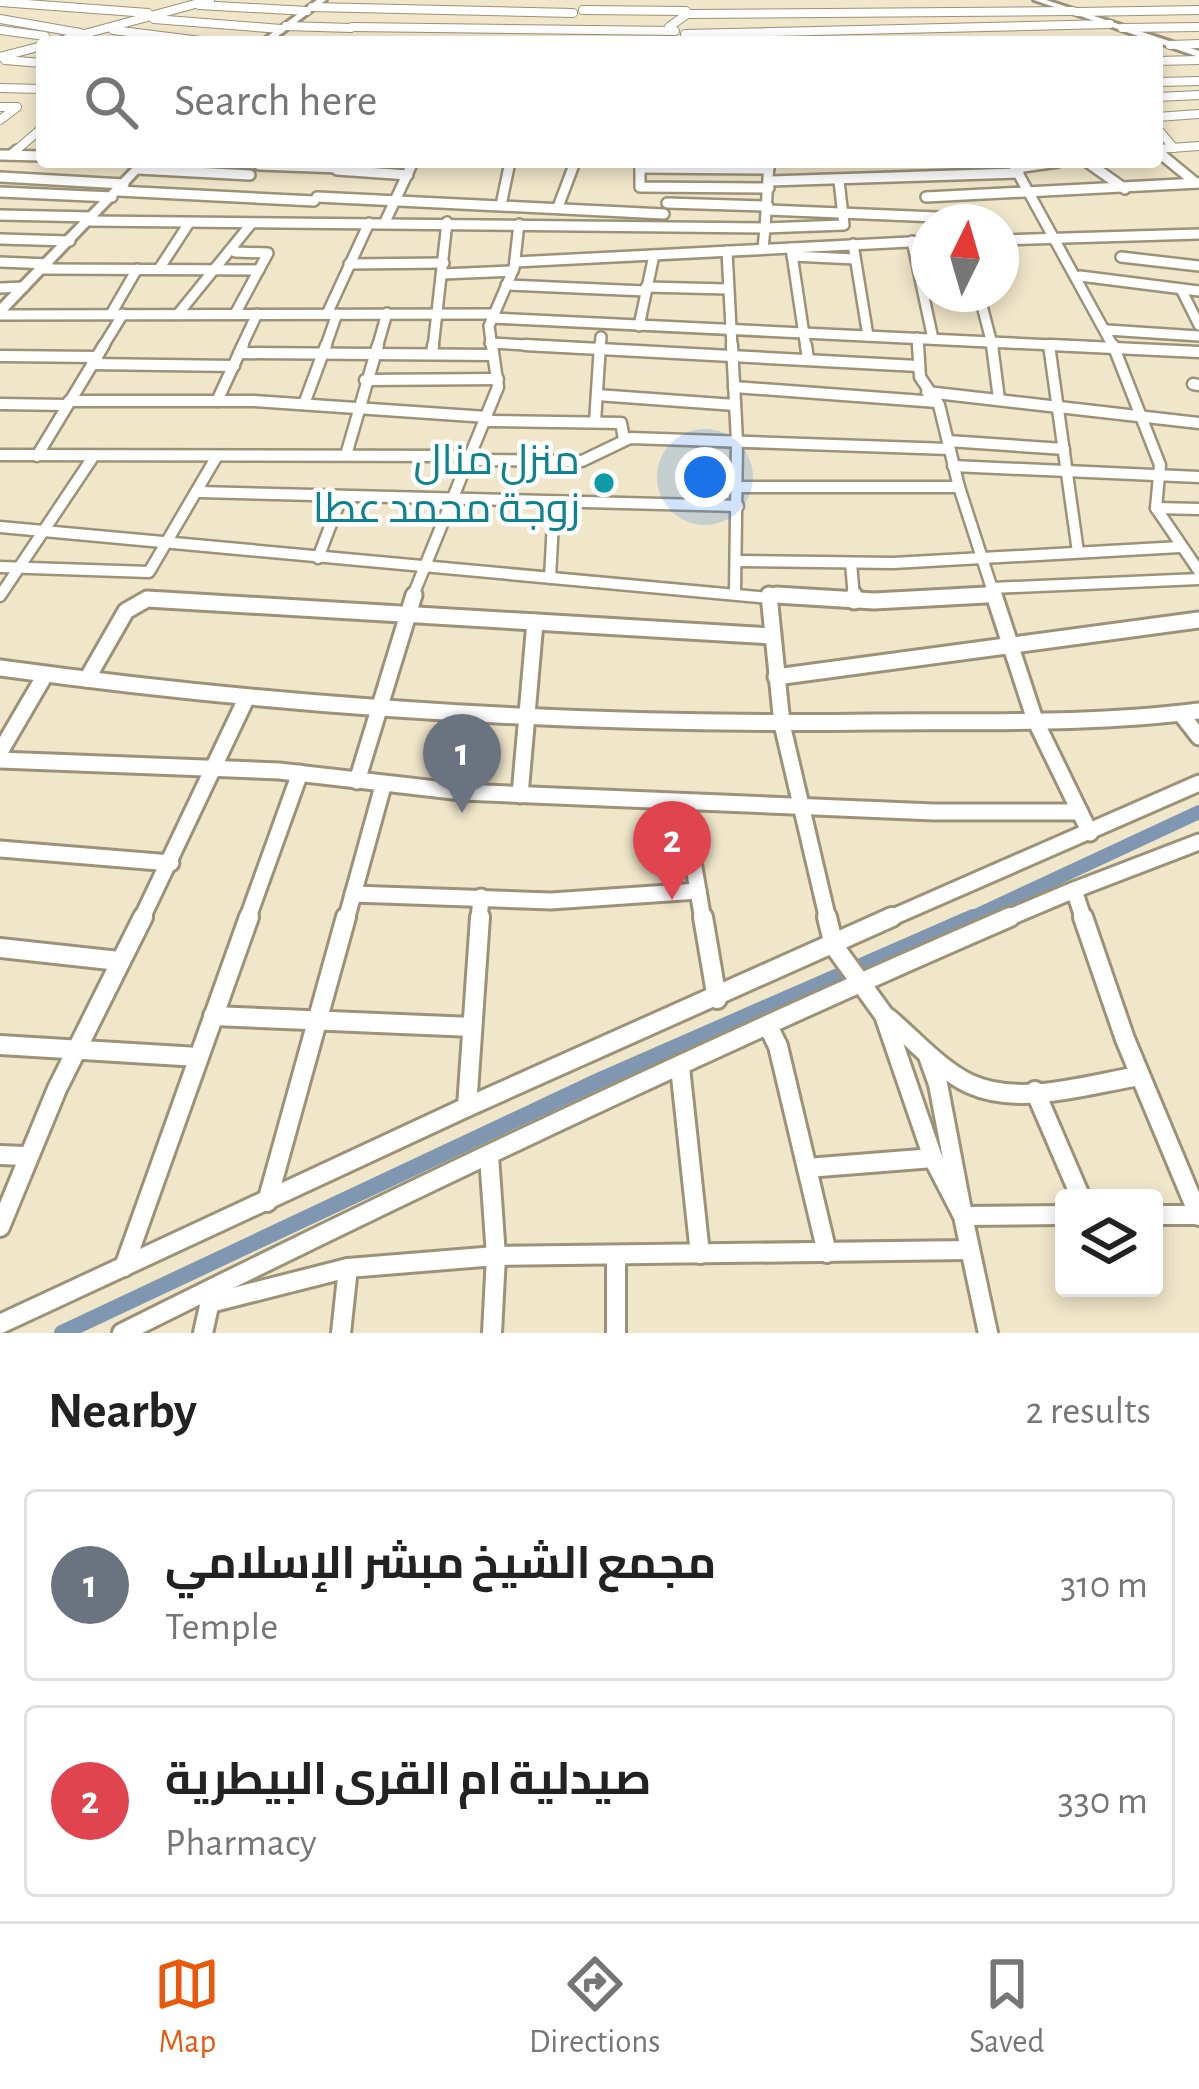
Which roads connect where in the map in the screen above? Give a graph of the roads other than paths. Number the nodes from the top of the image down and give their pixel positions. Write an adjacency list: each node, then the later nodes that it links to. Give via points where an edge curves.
1 (105, 0): 11 (street)
2 (210, 0): 11 (street)
3 (296, 0): 15 (street)
4 (322, 0): 13 (street)
5 (507, 0): 19 (street)
6 (597, 0): 17 (street)
7 (685, 0): 20 (street)
8 (800, 0): 24 (street)
9 (1037, 0): 21 (street)
10 (0, 2): 23 (street)
11 (190, 5): 12 (street); 23 (street)
12 (242, 7): 15 (street); 25 (street)
13 (309, 9): 14 (street); 15 (street); 36 (street)
14 (365, 9): 16 (street); 33 (street)
15 (285, 10): 29 (street)
16 (401, 10): 19 (street); 34 (street)
17 (583, 10): 20 (street); 22 (street)
18 (1199, 10): 21 (street)
19 (504, 12): 22 (street)
20 (687, 12): 28 (street); 32 (street)
21 (1075, 12): 24 (street); 30 (street)
22 (573, 13): 31 (street)
23 (159, 14): 26 (street)
24 (804, 14): 28 (street); 42 (street)
25 (230, 16)
26 (142, 18): 36 (street); 38 (street)
27 (0, 19): 44 (street)
28 (730, 19): 32 (street); 43 (street)
29 (270, 22)
30 (1110, 24): 37 (street); 39 (street)
31 (546, 26): 32 (street); 34 (street); 50 (street)
32 (672, 26): 51 (street)
33 (351, 27): 34 (street); 36 (street); 49 (street)
34 (391, 27)
35 (1199, 27): 37 (street)
36 (283, 28): 48 (street)
37 (1122, 28): 54 (street)
38 (103, 29): 44 (street); 47 (street)
39 (934, 29): 42 (street); 53 (street)
40 (0, 30): 45 (street)
41 (606, 32): 51 (street)
42 (789, 32): 43 (street); 52 (street)
43 (734, 33): 51 (street)
44 (86, 34): 46 (street)
45 (51, 36)
46 (77, 36)
47 (160, 36)
48 (272, 36)
49 (344, 36)
50 (537, 36)
51 (684, 36)
52 (783, 36)
53 (938, 36)
54 (1144, 36)
55 (1165, 44): 56 (street); 60 (street)
56 (1199, 44)
57 (0, 45): 59 (street)
58 (36, 48): 59 (street)
59 (28, 49): 61 (street)
60 (1199, 57): 62 (street)
61 (0, 58): 63 (street)
62 (1163, 60)
63 (36, 62)
64 (1199, 81): 65 (street)
65 (1163, 82)
66 (0, 88): 67 (street)
67 (36, 89)
68 (36, 91): 72 (street)
69 (1199, 95): 70 (street)
70 (1163, 97)
71 (0, 107): 72 (street)
72 (17, 107): 75 (street)
73 (1199, 114): 74 (street)
74 (1163, 117)
75 (0, 120)
76 (36, 133): 81 (street)
77 (1163, 135): 79 (street)
78 (1199, 146): 79 (street)
79 (1174, 148): 80 (street)
80 (1163, 149)
81 (5, 155): 82 (street)
82 (36, 156)
83 (1163, 156): 102 (street)
84 (138, 168): 105 (street)
85 (174, 168): 96 (street)
86 (256, 168): 96 (street)
87 (339, 168): 110 (street)
88 (348, 168): 97 (street)
89 (411, 168): 97 (street)
90 (509, 168): 113 (street)
91 (571, 168): 114 (street)
92 (640, 168): 103 (street, via 640,188)
93 (769, 168): 101 (street)
94 (1016, 168): 99 (street); 107 (street)
95 (1095, 168): 104 (street)
96 (250, 175): 109 (street)
97 (408, 175): 111 (street)
98 (0, 177): 105 (street)
99 (914, 178): 100 (street); 108 (street)
100 (838, 181): 101 (street); 119 (street)
101 (769, 184): 103 (street); 116 (street)
102 (1196, 186): 104 (street)
103 (669, 188): 115 (street)
104 (1125, 189): 107 (street)
105 (118, 191): 106 (street); 109 (street); 121 (street)
106 (0, 193)
107 (1032, 194): 108 (street); 135 (street)
108 (926, 197): 112 (street)
109 (233, 198): 110 (street)
110 (315, 199): 111 (street); 127 (street)
111 (396, 201): 113 (street); 122 (street)
112 (930, 204)
113 (501, 205): 114 (street)
114 (555, 207): 117 (street); 129 (street)
115 (666, 208): 116 (street); 117 (street); 132 (street)
116 (768, 208): 119 (street); 130 (street)
117 (646, 213): 131 (street)
118 (0, 215): 121 (street)
119 (846, 215): 120 (street); 130 (street, via 841,226)
120 (911, 218)
121 (91, 219): 124 (street); 137 (street)
122 (385, 222): 123 (street); 125 (street)
123 (447, 222): 128 (street); 153 (street)
124 (189, 223): 126 (street); 155 (street)
125 (369, 223): 127 (street); 149 (street)
126 (251, 224): 127 (street); 142 (street)
127 (297, 224)
128 (519, 224): 129 (street); 152 (street)
129 (546, 225): 131 (street)
130 (765, 227): 132 (street); 140 (street)
131 (643, 228): 132 (street)
132 (662, 228)
133 (1199, 234): 135 (street)
134 (0, 239): 137 (street)
135 (1057, 239): 136 (street); 158 (street)
136 (1019, 240)
137 (70, 241): 151 (street)
138 (911, 241): 139 (street)
139 (853, 244): 143 (street); 146 (street)
140 (763, 249): 141 (street); 143 (street)
141 (727, 251): 144 (street); 164 (street)
142 (235, 252): 156 (street, via 268,253); 157 (street)
143 (792, 252): 146 (street); 183 (street)
144 (654, 255): 147 (street); 163 (street)
145 (1121, 257): 150 (street)
146 (855, 259): 184 (street)
147 (552, 260): 152 (street); 161 (street)
148 (0, 262): 151 (street)
149 (349, 264): 153 (street); 176 (street)
150 (1199, 266)
151 (45, 267): 154 (street); 160 (street)
152 (514, 267): 153 (street); 159 (street)
153 (443, 268): 171 (street)
154 (137, 269): 155 (street); 172 (street)
155 (159, 269): 157 (street)
156 (259, 269): 157 (street); 174 (street)
157 (215, 270): 173 (street)
158 (1080, 276): 165 (street); 181 (street)
159 (506, 285): 161 (street); 177 (street)
160 (24, 287): 162 (street); 169 (street)
161 (543, 287): 163 (street)
162 (0, 288)
163 (646, 289): 164 (street); 180 (street)
164 (728, 289): 182 (street)
165 (1181, 289): 166 (street); 179 (street)
166 (1199, 291)
167 (927, 312): 187 (street)
168 (984, 312): 188 (street)
169 (0, 313): 172 (street)
170 (387, 313): 171 (street); 176 (street); 196 (street)
171 (439, 313): 177 (street); 198 (street)
172 (117, 314): 173 (street); 202 (street)
173 (178, 314): 174 (street)
174 (235, 314): 175 (street)
175 (257, 314): 176 (street); 194 (street)
176 (332, 314): 195 (street)
177 (493, 316): 178 (street); 192 (street)
178 (604, 324): 180 (street); 190 (street)
179 (1199, 325)
180 (639, 326): 182 (street)
181 (1107, 330): 185 (street); 191 (street)
182 (730, 331): 183 (street); 199 (street)
183 (802, 333): 184 (street); 201 (street)
184 (868, 336): 186 (street)
185 (1199, 337)
186 (917, 338): 187 (street); 204 (street)
187 (933, 339): 188 (street)
188 (992, 341): 189 (street); 211 (street)
189 (1049, 344): 191 (street); 217 (street)
190 (599, 346): 192 (street); 199 (street); 209 (street)
191 (1114, 347): 193 (street); 219 (street)
192 (491, 349): 198 (street); 205 (street)
193 (1199, 352)
194 (239, 353): 195 (street); 203 (street)
195 (323, 354): 196 (street); 215 (street)
196 (373, 354): 197 (street); 206 (street)
197 (409, 354): 198 (street); 207 (street)
198 (432, 354)
199 (732, 355): 201 (street); 208 (street)
200 (0, 356): 202 (street)
201 (808, 359): 204 (street)
202 (94, 361): 203 (street); 213 (street)
203 (233, 366): 212 (street)
204 (918, 366): 210 (street)
205 (498, 379): 207 (street); 220 (street)
206 (365, 380): 207 (street); 218 (street)
207 (402, 380)
208 (734, 387): 210 (street); 216 (street)
209 (597, 395): 216 (street); 221 (street)
210 (932, 396): 211 (street); 225 (street)
211 (999, 399): 217 (street)
212 (218, 400): 213 (street); 215 (street)
213 (68, 403): 214 (street); 228 (street)
214 (0, 404)
215 (304, 404): 218 (street)
216 (735, 406): 224 (street)
217 (1060, 406): 219 (street); 226 (street)
218 (358, 407): 220 (street); 229 (street)
219 (1143, 415): 222 (street); 236 (street)
220 (487, 419): 221 (street); 232 (street)
221 (595, 422): 223 (street, via 624,424)
222 (1199, 423)
223 (624, 439): 224 (street); 232 (street, via 582,461)
224 (737, 442): 225 (street); 237 (street)
225 (949, 445): 226 (street); 233 (street)
226 (1064, 449): 234 (street)
227 (0, 455): 228 (street)
228 (37, 455): 231 (street)
229 (346, 455): 230 (street); 232 (street)
230 (217, 456): 231 (street); 239 (street)
231 (93, 457): 247 (street)
232 (469, 458): 241 (street)
233 (953, 466): 234 (street); 238 (street)
234 (1066, 472): 236 (street); 250 (street)
235 (1199, 476): 236 (street)
236 (1161, 477): 244 (street)
237 (738, 487): 238 (street); 243 (street)
238 (959, 487): 252 (street)
239 (199, 492): 240 (street); 248 (street)
240 (341, 499): 241 (street); 251 (street)
241 (452, 502): 242 (street); 257 (street)
242 (554, 503): 243 (street); 259 (street)
243 (738, 506): 253 (street)
244 (1156, 508): 245 (street); 249 (street)
245 (1199, 509)
246 (0, 527): 247 (street)
247 (47, 532): 248 (street); 256 (street)
248 (168, 543): 251 (street); 256 (street, via 146,573)
249 (1180, 547): 250 (street); 258 (street)
250 (1078, 552): 252 (street)
251 (318, 558): 257 (street)
252 (982, 560): 254 (street); 261 (street)
253 (737, 561): 254 (street); 260 (street)
254 (850, 563): 264 (street)
255 (0, 567): 256 (street)
256 (21, 568): 263 (street)
257 (427, 568): 259 (street); 265 (street)
258 (1199, 575): 261 (street)
259 (550, 578): 260 (street)
260 (735, 592): 262 (street)
261 (993, 592): 264 (street); 269 (street)
262 (769, 595): 264 (street); 268 (street)
263 (0, 596)
264 (854, 601)
265 (409, 613): 267 (street); 273 (street, via 147,599 126,611); 276 (street)
266 (1199, 620): 269 (street)
267 (535, 622): 268 (street); 279 (street)
268 (772, 637): 272 (street)
269 (1013, 646): 272 (street); 278 (street)
270 (0, 668): 271 (street)
271 (45, 675): 273 (street); 282 (street)
272 (776, 677): 280 (street)
273 (87, 679): 274 (street)
274 (246, 699): 276 (street); 283 (street)
275 (1199, 711): 277 (street)
276 (379, 712): 279 (street); 285 (street)
277 (1181, 714): 278 (street); 281 (street)
278 (1035, 719): 280 (street); 291 (street)
279 (528, 720): 280 (street); 288 (street)
280 (782, 724): 290 (street)
281 (1199, 737)
282 (0, 756): 283 (street)
283 (214, 768): 284 (street); 295 (street)
284 (300, 773): 285 (street); 306 (street)
285 (357, 781): 287 (street)
286 (1199, 783): 292 (street)
287 (382, 786): 288 (street); 298 (street)
288 (520, 795): 289 (street)
289 (682, 802): 290 (street); 297 (street)
290 (799, 808): 291 (street); 301 (street)
291 (1080, 812): 292 (street)
292 (1090, 833): 301 (street, via 949,889)
293 (1199, 842): 296 (street)
294 (0, 849): 295 (street)
295 (171, 863): 302 (street)
296 (1074, 890): 303 (street); 315 (street)
297 (698, 891): 299 (street); 304 (street)
298 (352, 894): 299 (street); 307 (street)
299 (481, 897): 309 (street)
300 (0, 948): 302 (street)
301 (837, 950): 303 (street); 304 (street)
302 (119, 961): 311 (street)
303 (858, 983): 305 (street); 308 (street)
304 (717, 999): 317 (street)
305 (884, 1015): 312 (street); 321 (street)
306 (213, 1016): 307 (street); 313 (street)
307 (317, 1020): 309 (street); 324 (street)
308 (768, 1026): 314 (street); 322 (street)
309 (472, 1027): 317 (street)
310 (0, 1045): 311 (street)
311 (75, 1047): 313 (street); 319 (street)
312 (923, 1047): 316 (street, via 980,1089); 327 (street)
313 (198, 1058): 335 (street)
314 (680, 1067): 320 (street); 332 (street)
315 (1141, 1076): 316 (street); 328 (street)
316 (1034, 1091): 323 (street)
317 (466, 1107): 324 (street)
318 (0, 1155): 319 (street)
319 (25, 1156): 329 (street)
320 (489, 1156): 333 (street); 337 (street)
321 (933, 1158): 322 (street); 327 (street)
322 (807, 1168): 331 (street)
323 (1077, 1189)
324 (267, 1202): 335 (street)
325 (1055, 1215): 327 (street)
326 (1163, 1215): 328 (street)
327 (964, 1216): 330 (street)
328 (1199, 1216)
329 (0, 1226)
330 (969, 1250): 331 (street); 344 (street)
331 (827, 1252): 332 (street)
332 (700, 1254): 334 (street)
333 (496, 1256): 334 (street); 336 (street); 342 (street)
334 (616, 1256): 343 (street)
335 (124, 1267): 338 (street)
336 (348, 1268): 337 (street); 341 (street)
337 (211, 1296): 339 (street); 340 (street)
338 (0, 1324)
339 (122, 1333)
340 (202, 1333)
341 (341, 1333)
342 (492, 1333)
343 (616, 1333)
344 (988, 1333)

